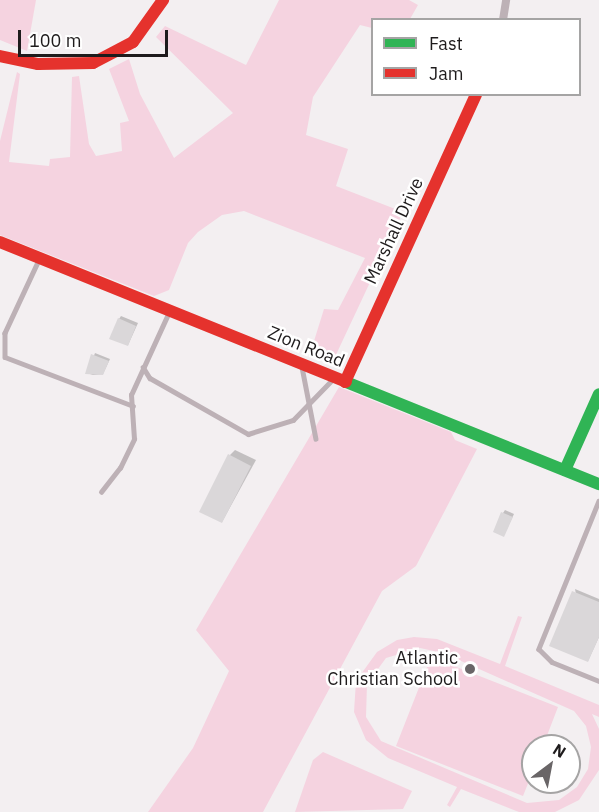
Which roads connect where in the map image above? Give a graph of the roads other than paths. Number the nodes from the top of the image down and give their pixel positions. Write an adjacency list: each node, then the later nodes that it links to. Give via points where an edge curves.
1 (163, 0): 4 (street, via 133,42 107,58 67,66)
2 (506, 0): 3 (street)
3 (503, 18)
4 (0, 56)
5 (475, 96): 12 (street, Marshall Drive)
6 (0, 242): 7 (street, Zion Road)
7 (40, 258): 8 (street, Zion Road); 9 (lane, via 8,324)
8 (169, 311): 10 (street, Zion Road); 11 (lane)
9 (2, 354): 15 (lane)
10 (302, 365): 12 (street, Zion Road); 14 (lane)
11 (143, 366): 14 (lane, via 150,378 248,434 292,420); 15 (lane, via 131,395)
12 (340, 380): 14 (lane); 17 (street, Zion Road)
13 (599, 394): 17 (street)
14 (309, 404): 16 (lane)
15 (133, 406): 19 (lane, via 134,439 120,468)
16 (316, 439)
17 (566, 470): 18 (street, Zion Road)
18 (599, 484)
19 (101, 492)
20 (599, 501): 21 (lane, via 539,649 546,659)
21 (599, 681)

